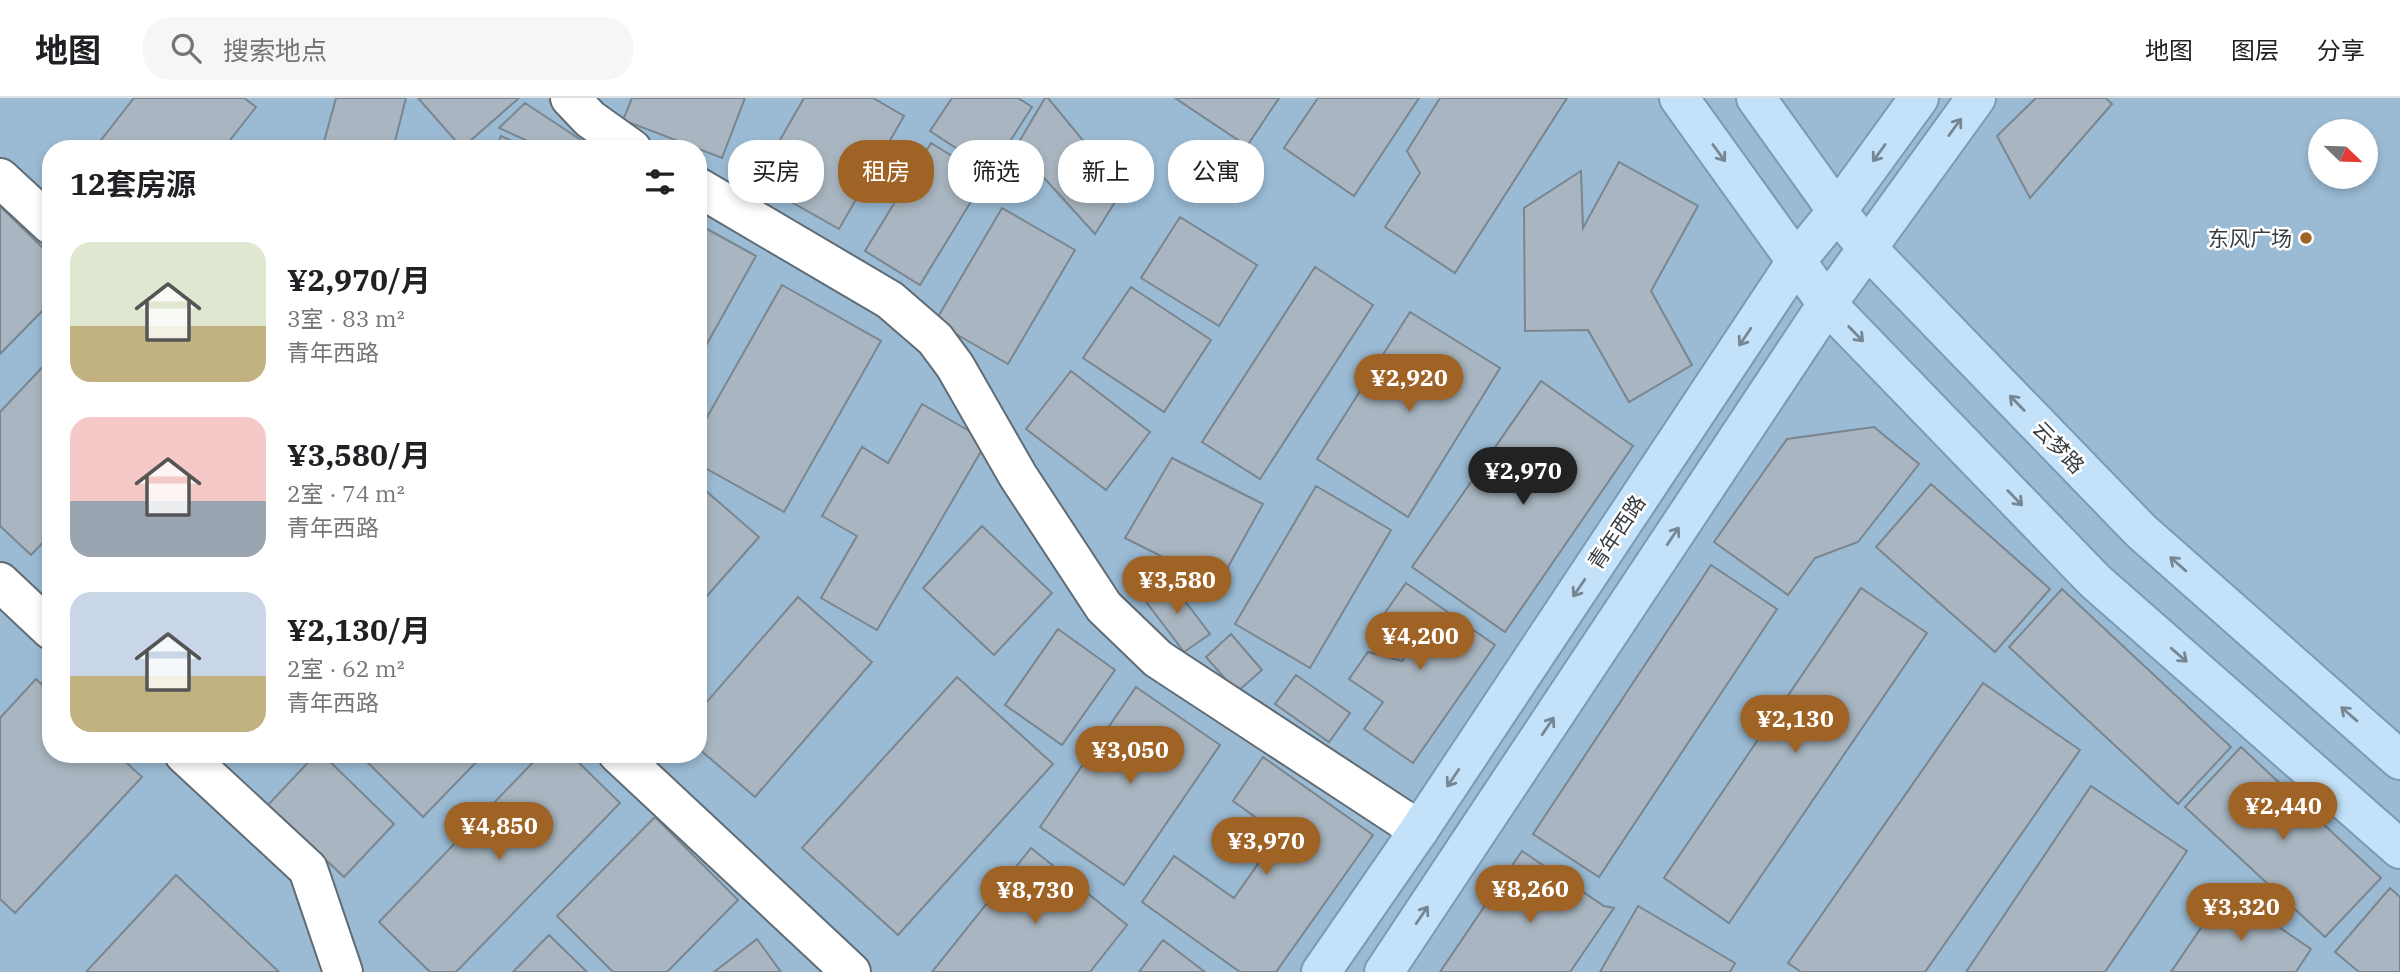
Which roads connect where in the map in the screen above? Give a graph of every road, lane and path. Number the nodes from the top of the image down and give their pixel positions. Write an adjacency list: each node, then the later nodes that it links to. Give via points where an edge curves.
1 (570, 98): 6 (street)
2 (1679, 98): 12 (main road, one-way to 12)
3 (1756, 98): 9 (main road, 云梦路)
4 (1919, 98): 9 (main road, 青年西路, one-way to 9)
5 (1976, 98): 11 (main road, one-way to 5)
6 (619, 140)
7 (0, 178): 10 (street)
8 (707, 192): 19 (street, via 890,300 935,339 1104,607 1158,659)
9 (1837, 211): 11 (main road, 云梦路); 12 (main road, 青年西路)
10 (42, 217)
11 (1867, 248): 13 (main road); 16 (main road, 云梦路, one-way to 11, via 2141,531)
12 (1797, 260): 13 (main road); 19 (main road, 青年西路, one-way to 19)
13 (1828, 304): 20 (main road, one-way to 20, via 2095,581); 24 (main road, one-way to 13)
14 (0, 582): 15 (street)
15 (42, 621)
16 (2400, 760)
17 (194, 763): 21 (street, via 307,869)
18 (628, 763): 22 (street)
19 (1419, 830): 23 (main road, 青年西路)
20 (2400, 849)
21 (343, 972)
22 (851, 972)
23 (1321, 972)
24 (1384, 972)

